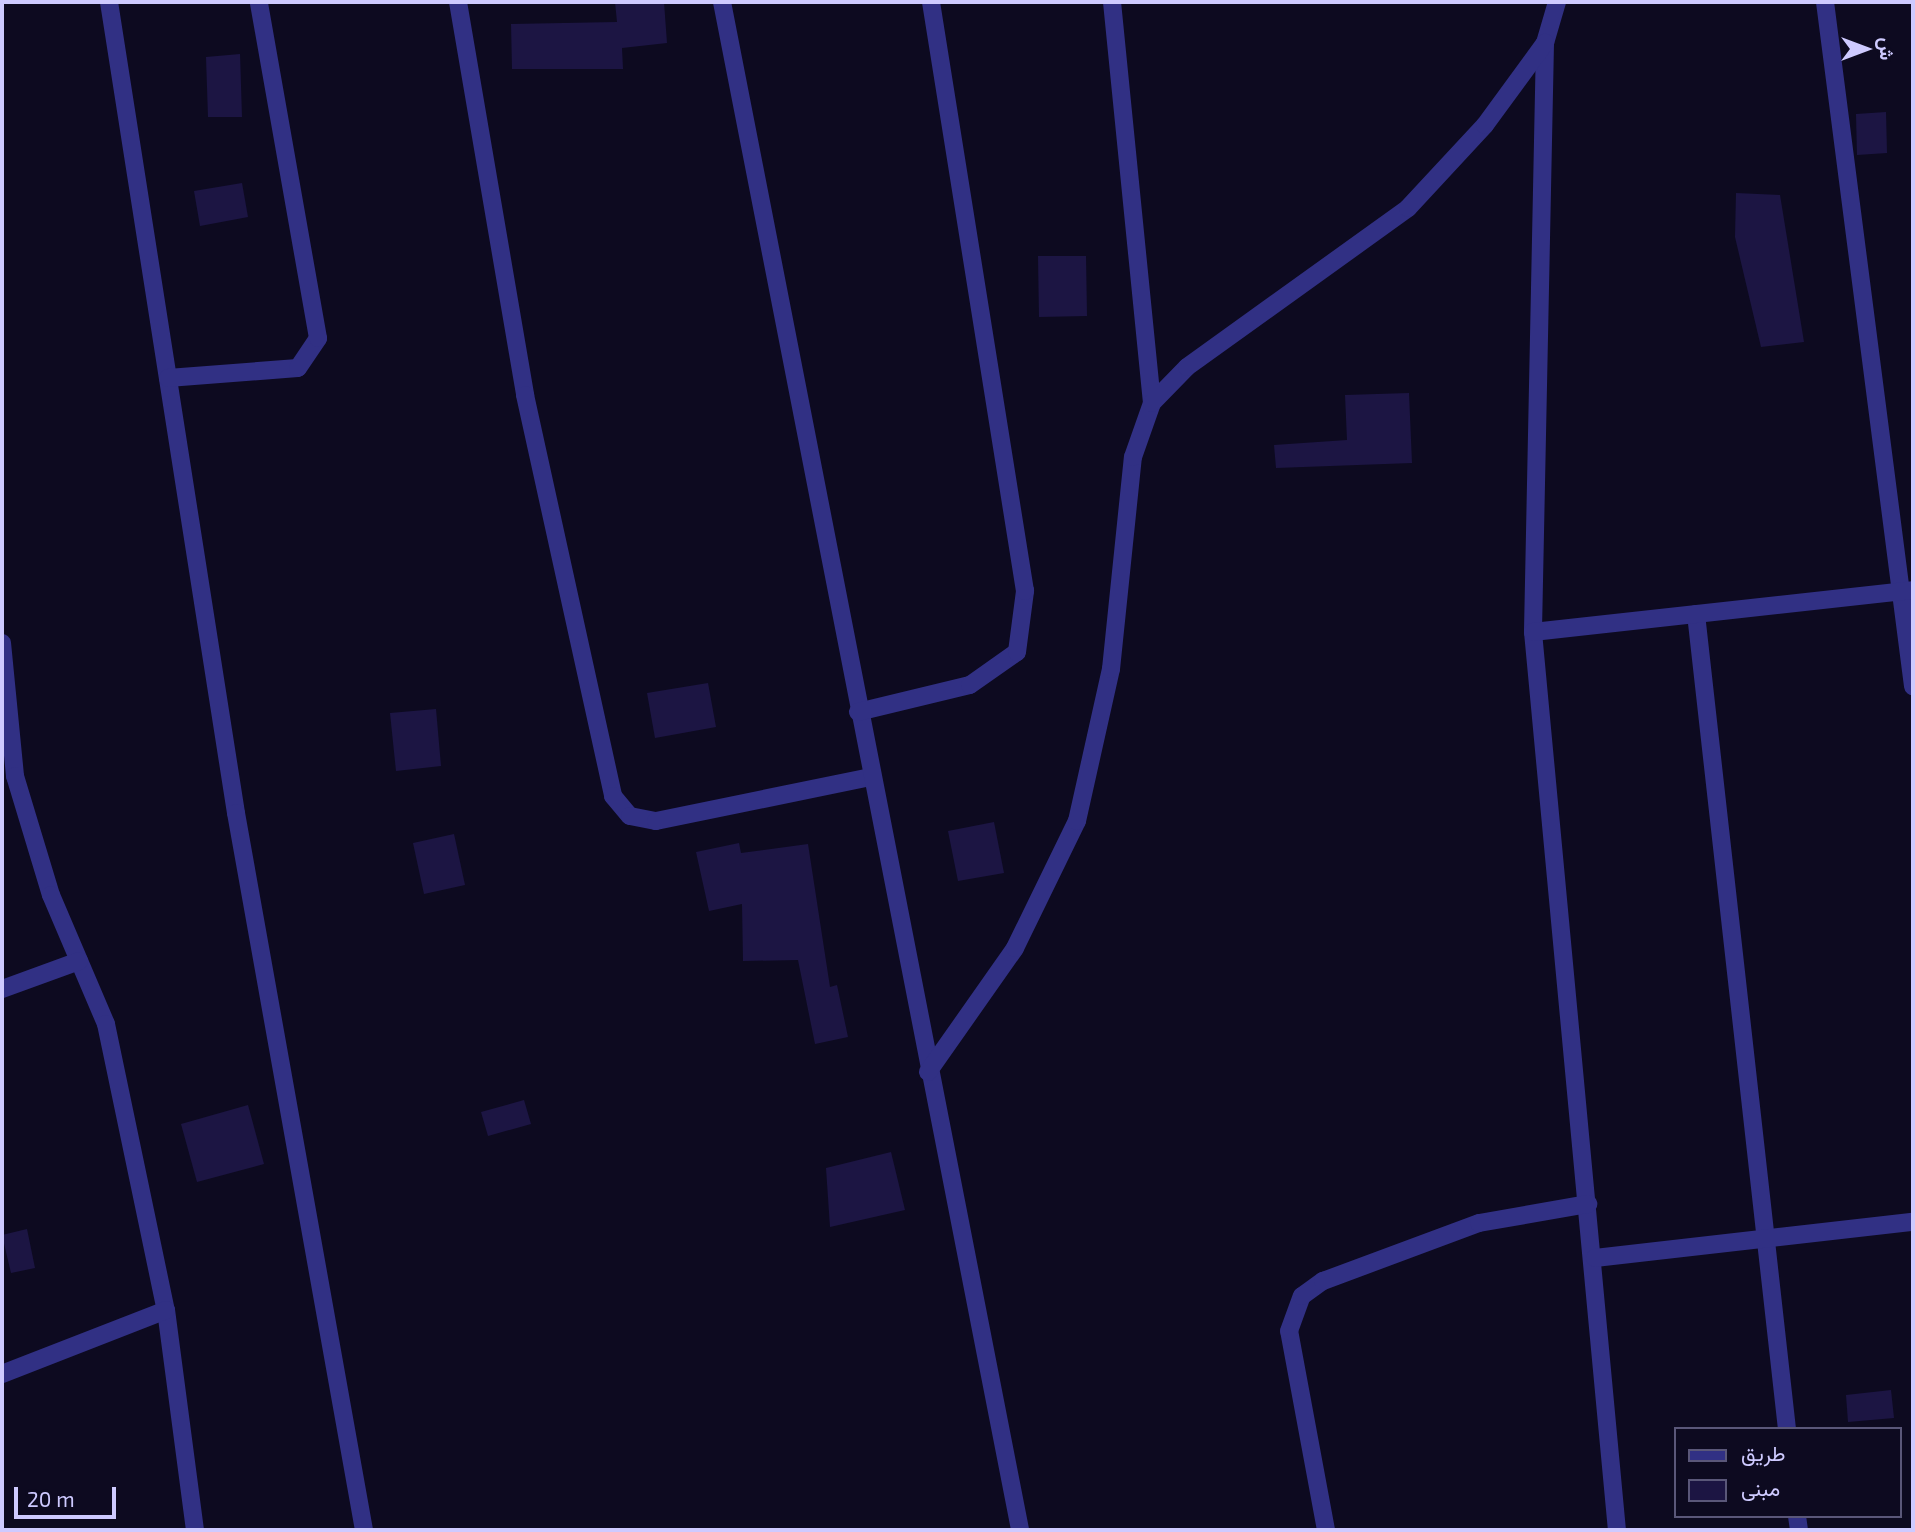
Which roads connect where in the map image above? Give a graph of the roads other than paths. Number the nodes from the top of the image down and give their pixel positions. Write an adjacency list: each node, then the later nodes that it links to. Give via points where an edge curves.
1 (109, 2): 10 (street)
2 (259, 2): 10 (street, via 318,338 298,368)
3 (458, 2): 18 (street, via 525,395 613,796 630,817 656,821)
4 (722, 2): 17 (street)
5 (931, 2): 17 (street, via 1025,591 1017,652 970,685)
6 (1112, 2): 11 (street)
7 (1557, 2): 9 (street)
8 (1825, 2): 12 (street)
9 (1545, 43): 11 (street, via 1485,125 1408,208 1187,367); 14 (street)
10 (168, 377): 30 (street, via 236,813)
11 (1152, 404): 21 (street, via 1133,457 1111,668 1077,821 1015,948)
12 (1907, 591): 13 (street); 16 (street)
13 (1696, 614): 14 (street); 24 (street)
14 (1533, 632): 22 (street)
15 (2, 643): 19 (street, via 15,776 51,895)
16 (1913, 685)
17 (858, 712): 18 (street)
18 (871, 776): 21 (street)
19 (79, 961): 20 (street); 26 (street, via 106,1024)
20 (2, 989)
21 (928, 1072): 31 (street)
22 (1588, 1204): 25 (street); 32 (street, via 1479,1223 1323,1281 1302,1296 1289,1331)
23 (1913, 1222): 24 (street)
24 (1765, 1241): 25 (street); 28 (street)
25 (1595, 1258): 33 (street)
26 (166, 1310): 27 (street); 29 (street)
27 (2, 1374)
28 (1787, 1427)
29 (195, 1530)
30 (364, 1530)
31 (1020, 1530)
32 (1325, 1530)
33 (1617, 1530)

